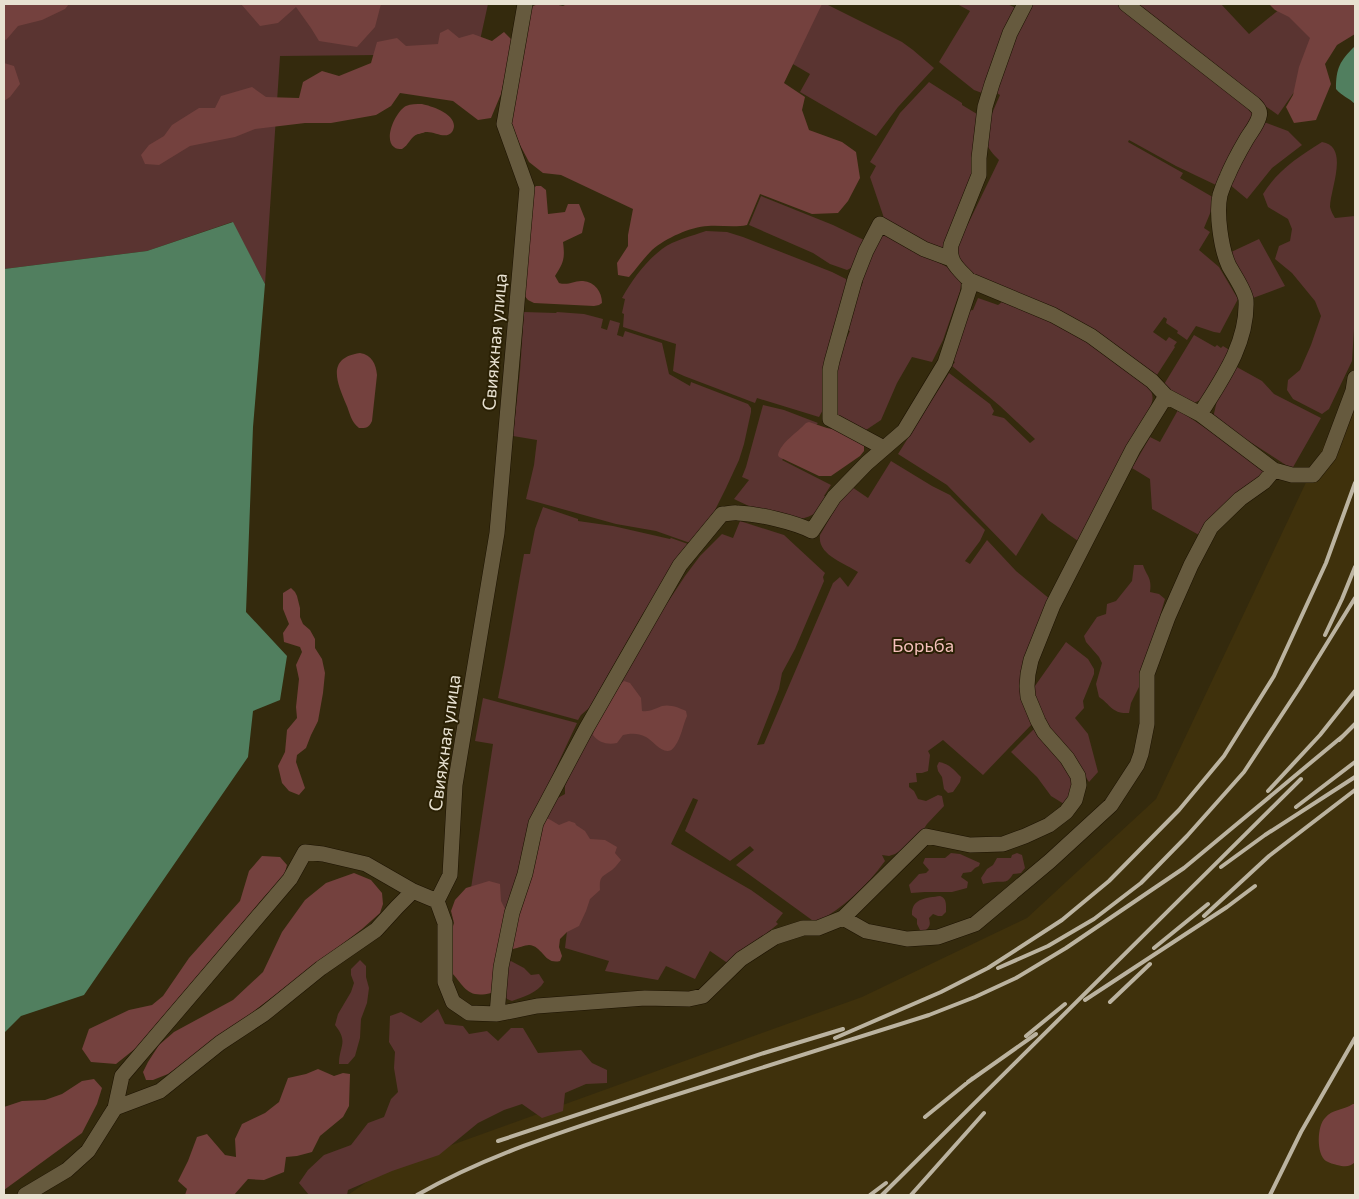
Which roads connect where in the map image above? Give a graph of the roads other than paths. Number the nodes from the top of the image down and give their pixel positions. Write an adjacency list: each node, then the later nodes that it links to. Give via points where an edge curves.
1 (525, 4): 12 (street, Свияжная улица, via 504,124 527,188 497,533 455,785 450,875)
2 (1025, 4): 4 (street, via 1010,33 986,107 980,175 952,245)
3 (1126, 4): 8 (street, via 1259,110 1257,123 1220,195 1221,240 1228,263 1246,297 1245,325 1226,373)
4 (951, 260): 5 (street); 9 (street, via 880,224 855,279 830,370 830,419)
5 (969, 280): 7 (street, via 1091,336 1152,381); 9 (street, via 969,290 945,363 904,431)
6 (1355, 378): 10 (street, via 1329,455 1313,475 1292,475)
7 (1166, 396): 8 (street); 13 (street, via 1133,449 1053,605 1031,660 1028,697 1044,732 1078,776 1080,785 1075,800 1049,825 1003,844 970,845 926,836)
8 (1200, 414): 10 (street)
9 (884, 448): 14 (street, via 834,497 812,531 760,516 737,512 722,514 680,565 536,823 525,874 512,913 501,967)
10 (1274, 470): 13 (street, via 1211,527 1191,565 1147,674 1147,724 1141,754 1111,805 975,924 938,937 907,939 866,931)
11 (413, 891): 12 (street); 15 (street, via 376,930 220,1043 160,1091); 15 (street, via 366,864 305,852 290,879 122,1076)
12 (437, 900): 14 (street, via 445,923 445,982 453,1002 469,1013)
13 (843, 918): 14 (street, via 818,928 803,928 775,938 741,959 703,996 537,1006)
14 (497, 1014)
15 (115, 1108): 16 (street, via 88,1151 67,1170)
16 (25, 1195)

